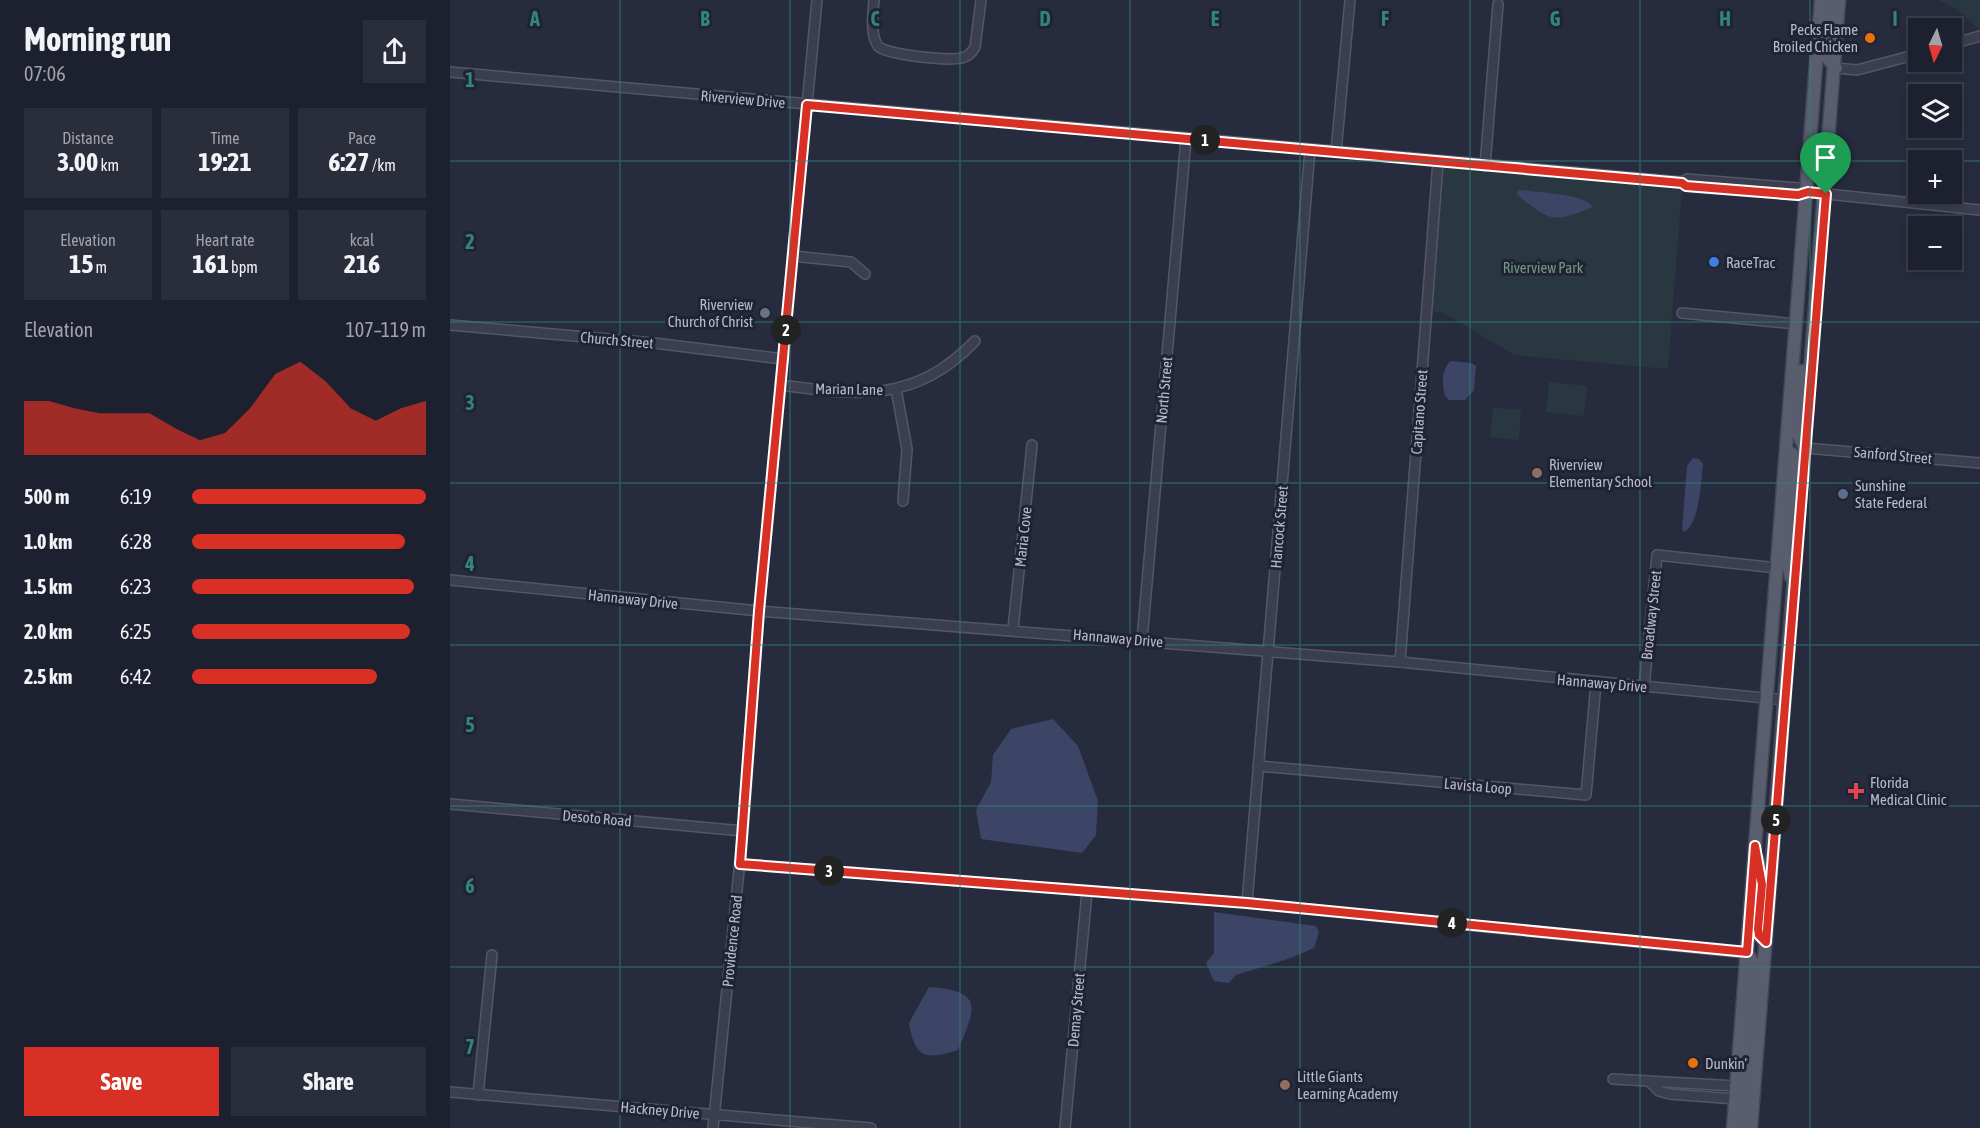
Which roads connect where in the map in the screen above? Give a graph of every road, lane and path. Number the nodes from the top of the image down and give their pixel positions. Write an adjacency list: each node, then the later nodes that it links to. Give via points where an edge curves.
1 (816, 0): 14 (street, Providence Road)
2 (874, 0): 3 (street, via 874,36 881,48 892,53 959,59 975,47)
3 (981, 0)
4 (1350, 0): 17 (street)
5 (1821, 0): 20 (main road)
6 (1826, 0): 12 (main road, via 1826,56)
7 (1839, 0): 12 (main road)
8 (1498, 4): 19 (street)
9 (1980, 36): 10 (street)
10 (1962, 41)
11 (1908, 57): 12 (street, via 1857,70)
12 (1836, 68): 21 (main road)
13 (450, 72): 14 (street, Riverview Drive)
14 (807, 105): 15 (street, Riverview Drive); 23 (street, Providence Road)
15 (1186, 139): 16 (street, Riverview Drive); 43 (street, North Street)
16 (1310, 150): 17 (street, Riverview Drive); 44 (street, Hancock Street)
17 (1336, 152): 18 (street, Riverview Drive)
18 (1438, 162): 19 (street, Riverview Drive); 45 (street, Capitano Street)
19 (1485, 166): 20 (street, Riverview Drive, via 1686,186 1798,195)
20 (1808, 192): 21 (street, Riverview Drive); 26 (main road)
21 (1826, 194): 22 (street, Riverview Drive); 34 (main road)
22 (1980, 210)
23 (793, 256): 24 (street, via 851,262); 30 (street, Providence Road)
24 (865, 274)
25 (1682, 313): 26 (street)
26 (1797, 324): 28 (main road)
27 (450, 325): 30 (street, Church Street)
28 (1796, 338): 34 (main road, via 1802,362 1797,431); 35 (main road)
29 (975, 340): 32 (street, Marian Lane, via 959,357 923,382)
30 (783, 359): 31 (street, Providence Road)
31 (781, 385): 32 (street, Marian Lane, via 862,392); 41 (street, Providence Road)
32 (896, 389): 37 (street, via 907,449)
33 (1032, 445): 42 (street, Maria Cove)
34 (1805, 448): 36 (street, Sanford Street); 40 (main road)
35 (1787, 451): 38 (main road); 40 (main road, via 1793,455 1794,463 1787,560)
36 (1980, 463)
37 (903, 501)
38 (1777, 568): 47 (street, Broadway Street, via 1658,555); 48 (main road)
39 (450, 580): 41 (street, Hannaway Drive)
40 (1794, 586): 49 (main road)
41 (759, 611): 42 (street, Hannaway Drive); 52 (street, Providence Road)
42 (1014, 629): 43 (street, Hannaway Drive)
43 (1142, 640): 44 (street, Hannaway Drive)
44 (1268, 651): 45 (street, Hannaway Drive); 50 (street, Hancock Street)
45 (1400, 662): 46 (street, Hannaway Drive)
46 (1596, 683): 47 (street, Hannaway Drive); 50 (street, Lavista Loop, via 1586,795)
47 (1644, 687): 48 (street, Hannaway Drive)
48 (1766, 699): 49 (street, Hannaway Drive); 53 (main road)
49 (1785, 700): 57 (main road)
50 (1258, 766): 56 (street, Hancock Street)
51 (450, 804): 52 (street, Desoto Road)
52 (743, 831): 54 (street, Providence Road)
53 (1755, 846): 57 (main road, via 1762,885 1758,929); 58 (main road)
54 (740, 864): 55 (street); 67 (street, Providence Road)
55 (1087, 892): 56 (street); 70 (street, Demay Street)
56 (1247, 903): 58 (street)
57 (1766, 942): 61 (main road)
58 (1747, 952): 60 (main road); 61 (main road, via 1755,966 1750,1030)
59 (492, 955): 66 (street)
60 (1742, 1016): 63 (main road, via 1748,1046 1746,1085); 65 (main road)
61 (1756, 1066): 63 (main road)
62 (1613, 1079): 65 (street)
63 (1754, 1091): 73 (main road)
64 (450, 1092): 66 (street, Hackney Drive)
65 (1735, 1092): 71 (main road); 72 (main road, via 1743,1093)
66 (478, 1095): 67 (street, Hackney Drive)
67 (715, 1114): 68 (street, Providence Road); 69 (street, Hackney Drive)
68 (713, 1128)
69 (871, 1128)
70 (1065, 1128)
71 (1733, 1128)
72 (1742, 1128)
73 (1751, 1128)

